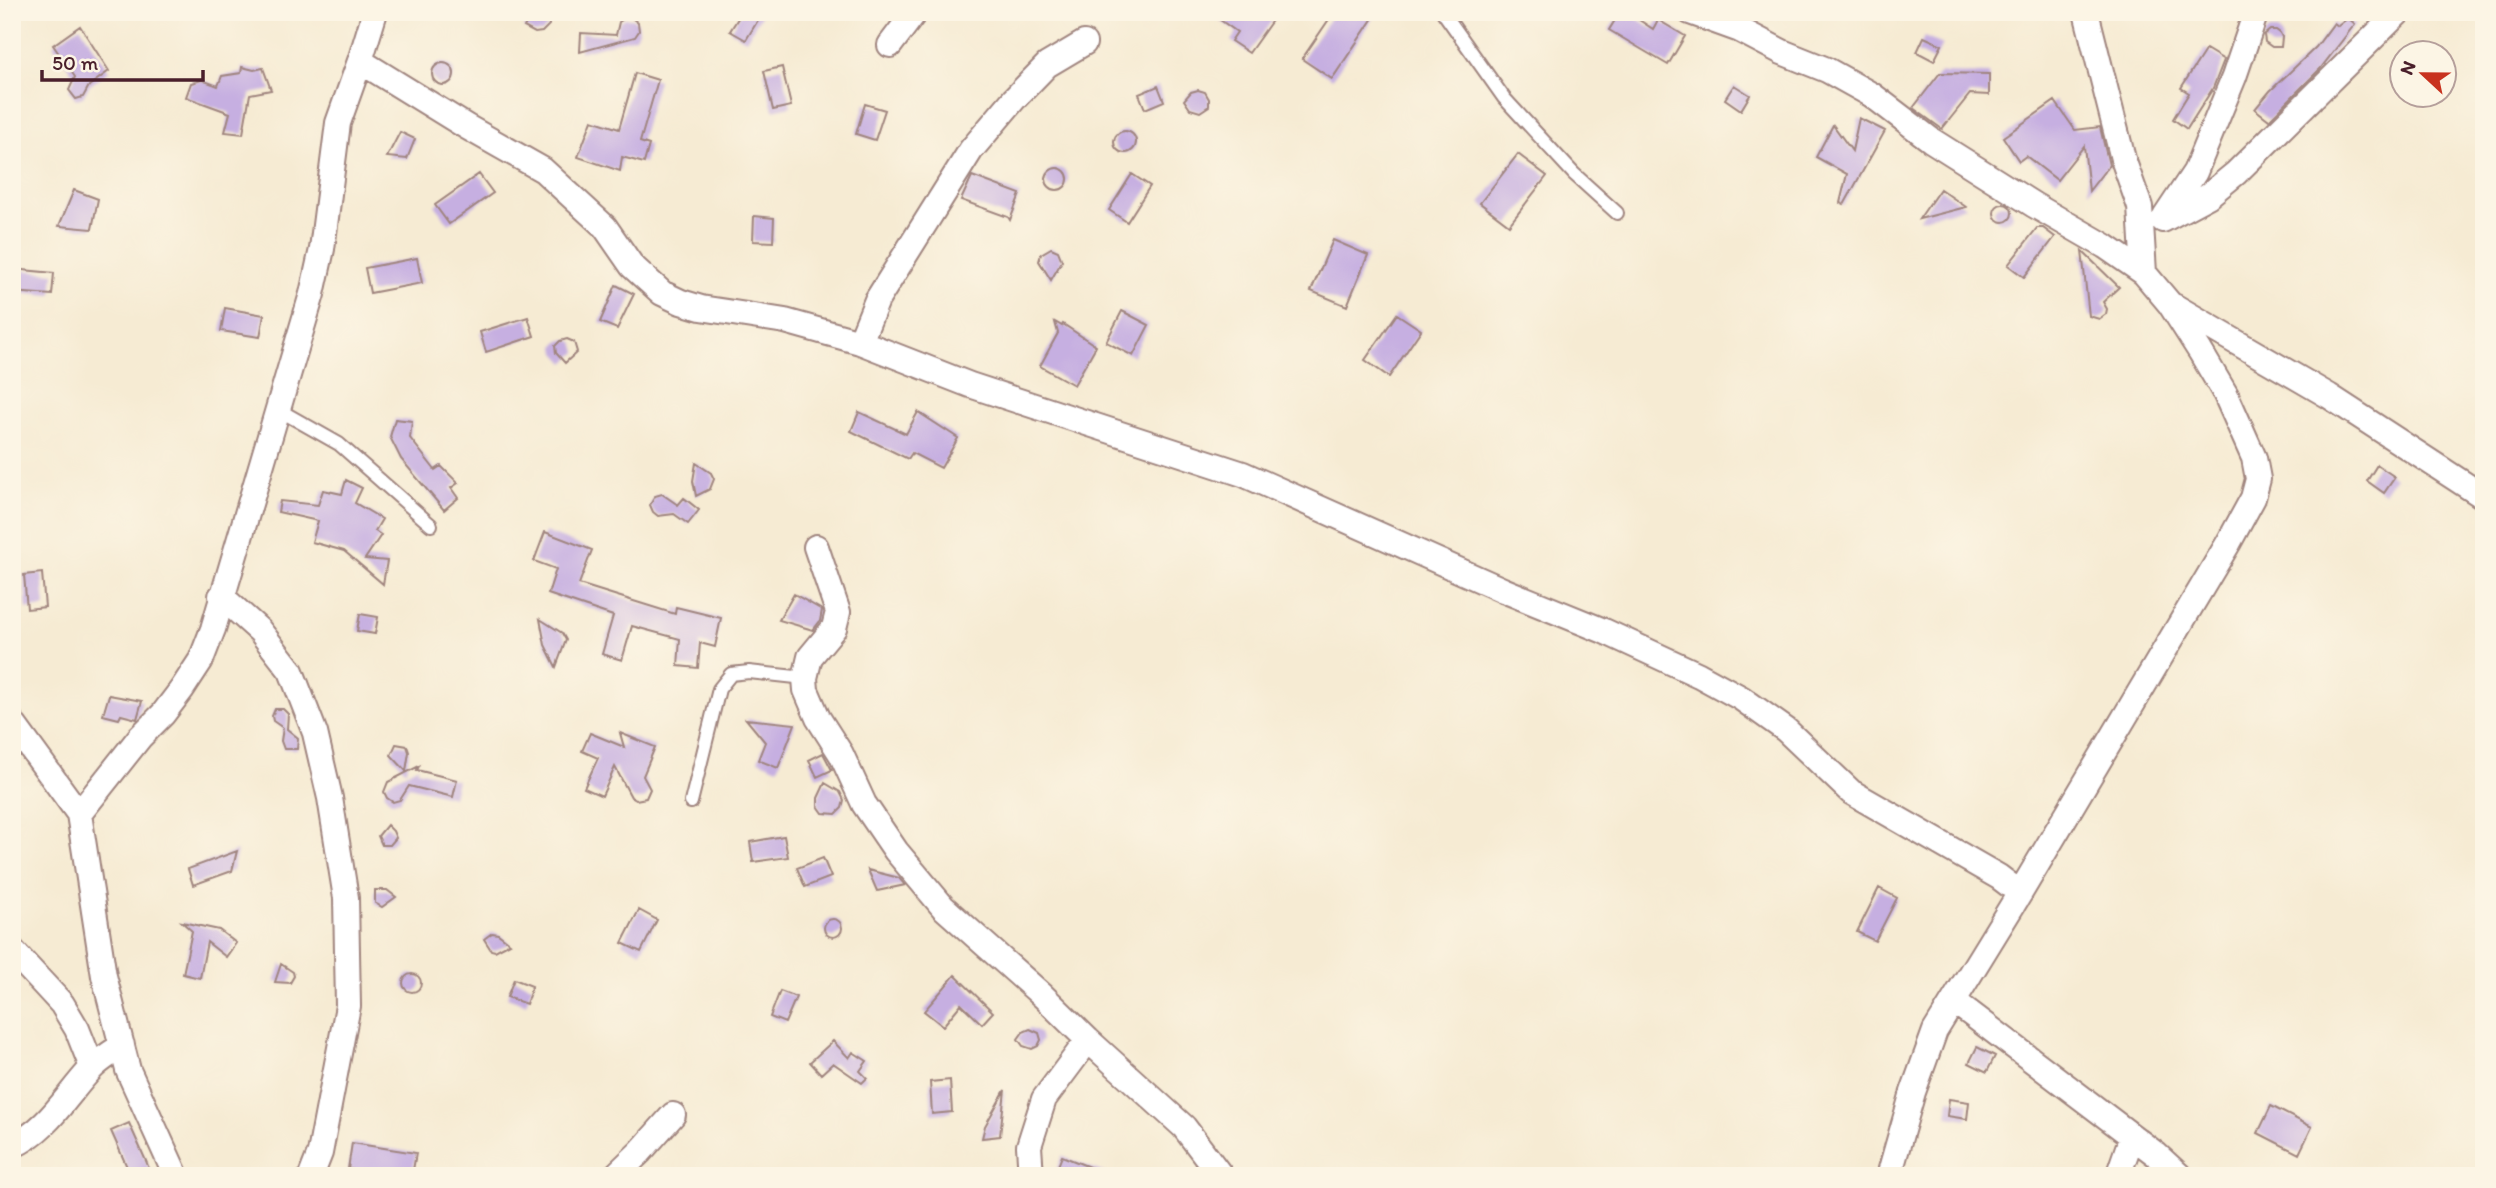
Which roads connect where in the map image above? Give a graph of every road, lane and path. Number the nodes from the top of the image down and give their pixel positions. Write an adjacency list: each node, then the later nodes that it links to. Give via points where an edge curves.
1 (375, 12): 10 (street)
2 (915, 12): 9 (street)
3 (1443, 12): 11 (lane, via 1504,97 1574,174)
4 (1690, 12): 14 (street, via 1740,30 1872,95 1931,140)
5 (2085, 12): 13 (street, via 2123,159 2140,206)
6 (2256, 12): 12 (street, via 2194,172)
7 (2399, 12): 12 (street, via 2236,173 2208,196)
8 (1084, 43): 16 (street, via 1048,65 971,150 877,300)
9 (890, 45)
10 (360, 61): 16 (street, via 543,170 605,227 632,266 662,293 701,308 785,321); 17 (street, via 338,123 322,249)
11 (1617, 212)
12 (2163, 220): 13 (street)
13 (2144, 241): 14 (street)
14 (2144, 274): 15 (street)
15 (2170, 304): 18 (street, via 2329,396); 26 (street, via 2226,395 2254,458 2258,479 2253,498)
16 (860, 342): 26 (street, via 970,384 1243,474 1688,670 1741,698 1786,730 1851,792)
17 (279, 410): 19 (lane, via 339,444); 21 (street)
18 (2484, 497)
19 (431, 525)
20 (816, 547): 22 (street, via 838,612 834,628 810,657)
21 (221, 596): 25 (street, via 201,660 163,714); 36 (street, via 260,631 290,671 315,733 346,898 348,1006 320,1153)
22 (805, 678): 24 (lane, via 731,674 719,689); 29 (street, via 818,718 864,804 896,851 943,907)
23 (12, 722): 25 (street)
24 (691, 802)
25 (79, 814): 30 (street, via 104,976)
26 (2020, 893): 28 (street)
27 (12, 950): 31 (street, via 62,1004)
28 (1954, 1001): 33 (street); 40 (street, via 1935,1031)
29 (1088, 1040): 38 (street, via 1044,1099 1029,1146); 39 (street, via 1184,1126)
30 (122, 1045): 31 (street); 35 (street, via 128,1070)
31 (92, 1067): 34 (street, via 60,1110 29,1139)
32 (673, 1115): 37 (street)
33 (2132, 1136): 41 (street); 42 (street)
34 (12, 1146)
35 (176, 1176)
36 (311, 1176)
37 (615, 1176)
38 (1031, 1176)
39 (1222, 1176)
40 (1889, 1176)
41 (2118, 1176)
42 (2180, 1176)

